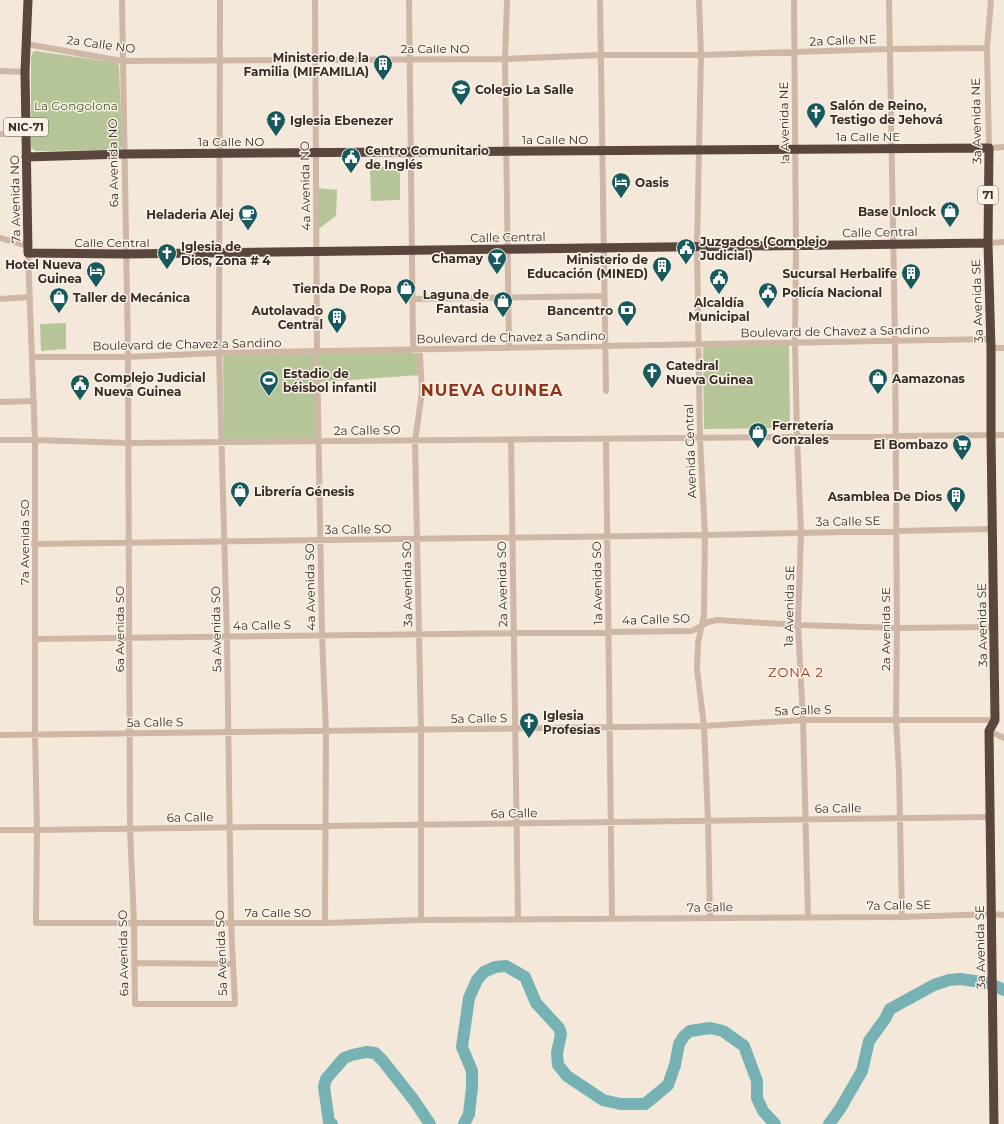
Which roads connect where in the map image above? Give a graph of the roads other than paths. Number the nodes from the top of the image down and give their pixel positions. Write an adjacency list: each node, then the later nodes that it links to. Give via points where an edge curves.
1 (28, 0): 12 (highway, 7a Avenida NO / NIC-71)
2 (122, 0): 22 (street, 6a Avenida NO)
3 (220, 0): 21 (street, 5a Avenida SO)
4 (315, 0): 18 (street, 4a Avenida NO)
5 (409, 0): 19 (street, 3a Avenida SO)
6 (507, 0): 20 (street)
7 (600, 0): 16 (street)
8 (699, 0): 17 (street, Avenida Central)
9 (794, 0): 15 (street, !a Avenida NE)
10 (889, 0): 14 (street, 2a Avenida SE)
11 (991, 0): 13 (street, 3a Avenida NE)
12 (26, 44): 22 (street, 2a Calle NO); 24 (highway, 7a Avenida NO / NIC-71)
13 (987, 48): 14 (street, 2a Calle NE); 29 (street, 3a Avenida NE)
14 (890, 49): 15 (street, 2a Calle NE); 28 (street, 2a Avenida SE)
15 (795, 53): 17 (street, 2a Calle NE); 30 (street, !a Avenida NE)
16 (601, 55): 17 (street, 2a Calle NO); 20 (street, 2a Calle NO); 33 (street)
17 (700, 55): 31 (street, Avenida Central)
18 (315, 59): 19 (street, 2a Calle NO); 21 (street, 2a Calle NO); 36 (street, 4a Avenida NO)
19 (410, 59): 20 (street, 2a Calle NO); 34 (street, 3a Avenida SO)
20 (505, 59): 32 (street)
21 (220, 60): 22 (street, 2a Calle NO); 35 (street, 5a Avenida SO)
22 (122, 61): 37 (street, 6a Avenida NO)
23 (0, 71): 24 (street)
24 (25, 72): 26 (highway, 7a Avenida NO / NIC-71)
25 (0, 134): 26 (street)
26 (26, 134): 38 (highway, 7a Avenida NO / NIC-71)
27 (1004, 147): 29 (street)
28 (891, 148): 29 (highway, 1a Calle NE); 30 (highway, 1a Calle NE); 42 (street, 2a Avenida SE)
29 (989, 148): 41 (highway, 3a Avenida NE / 71)
30 (795, 149): 31 (highway, 1a Calle NE); 43 (street, !a Avenida NE)
31 (699, 150): 33 (highway, 1a Calle NO); 44 (street, Avenida Central)
32 (506, 151): 33 (highway, 1a Calle NO); 34 (highway, 1a Calle NO); 47 (street)
33 (602, 151): 45 (street)
34 (412, 152): 36 (highway, 1a Calle NO); 48 (street, 3a Avenida SO)
35 (221, 153): 36 (highway, 1a Calle NO); 37 (highway, 1a Calle NO); 50 (street, 5a Avenida SO)
36 (316, 153): 49 (street, 4a Avenida NO)
37 (124, 154): 38 (highway, 1a Calle NO); 51 (street, 6a Avenida NO)
38 (26, 157): 46 (highway, 7a Avenida NO / NIC-71)
39 (0, 238): 46 (street)
40 (1004, 242): 41 (street)
41 (988, 243): 42 (highway, Calle Central); 60 (highway, 3a Avenida SE)
42 (892, 244): 43 (highway, Calle Central); 57 (street, 2a Avenida SE)
43 (796, 245): 44 (highway, Calle Central); 58 (street, !a Avenida NE)
44 (697, 246): 45 (highway, Calle Central); 59 (street, Avenida Central)
45 (604, 248): 47 (highway, Calle Central); 52 (street)
46 (28, 249): 51 (highway, Calle Central); 53 (street, 7a Avenida SO)
47 (508, 249): 48 (highway, Calle Central); 54 (street)
48 (413, 250): 49 (highway, Calle Central); 56 (street, 3a Avenida SO)
49 (317, 252): 50 (highway, Calle Central); 65 (street, 4a Avenida SO)
50 (220, 253): 51 (highway, Calle Central); 66 (street, 5a Avenida SO)
51 (126, 254): 68 (street, 6a Avenida SO)
52 (604, 296): 54 (street); 61 (street)
53 (30, 297): 55 (street); 67 (street, 7a Avenida SO)
54 (508, 298): 56 (street); 62 (street)
55 (0, 299)
56 (413, 299): 64 (street, 3a Avenida SO)
57 (894, 341): 58 (street, Boulevard de Chavez a Sandino); 60 (street, Boulevard de Chavez a Sandino); 74 (street, 2a Avenida SE)
58 (795, 343): 59 (street, Boulevard de Chavez a Sandino); 75 (street, 1a Avenida SE)
59 (698, 344): 61 (street, Boulevard de Chavez a Sandino); 76 (street, Avenida Central)
60 (990, 344): 63 (street, Boulevard de Chavez a Sandino); 72 (highway, 3a Avenida SE)
61 (605, 346): 62 (street, Boulevard de Chavez a Sandino); 69 (street)
62 (509, 348): 64 (street, Boulevard de Chavez a Sandino)
63 (1004, 348)
64 (415, 350): 65 (street, Boulevard de Chavez a Sandino); 81 (street, 3a Avenida SO, via 420,356 422,392)
65 (317, 352): 66 (street, Boulevard de Chavez a Sandino); 82 (street, 4a Avenida SO)
66 (219, 353): 68 (street, Boulevard de Chavez a Sandino); 83 (street, 5a Avenida SO)
67 (32, 357): 68 (street, Boulevard de Chavez a Sandino); 70 (street, 7a Avenida SO)
68 (128, 357): 84 (street, 6a Avenida SO)
69 (606, 391)
70 (34, 401): 71 (street); 79 (street, 7a Avenida SO)
71 (0, 402)
72 (991, 435): 73 (street, 2a Calle SO); 74 (street, 2a Calle SO); 85 (highway, 3a Avenida SE)
73 (1004, 435)
74 (895, 436): 75 (street, 2a Calle SO); 86 (street, 2a Avenida SE)
75 (797, 437): 76 (street, 2a Calle SO); 87 (street, 1a Avenida SE)
76 (700, 438): 77 (street, 2a Calle SO); 88 (street, Avenida Central)
77 (606, 439): 80 (street, 2a Calle SO); 89 (street, 1a Avenida SO)
78 (0, 440): 79 (street, 2a Calle SO)
79 (35, 440): 84 (street, 2a Calle SO); 95 (street, 7a Avenida SO)
80 (511, 440): 81 (street, 2a Calle SO); 90 (street, 2a Avenida SO)
81 (415, 441): 82 (street, 2a Calle SO); 91 (street, 3a Avenida SO)
82 (319, 442): 83 (street, 2a Calle SO); 92 (street, 4a Avenida SO)
83 (222, 443): 84 (street, 2a Calle SO); 93 (street, 5a Avenida SO)
84 (128, 444): 94 (street, 6a Avenida SO)
85 (992, 529): 86 (street, 3a Calle SE); 98 (highway, 3a Avenida SE)
86 (895, 531): 87 (street, 3a Calle SE); 99 (street, 2a Avenida SE)
87 (801, 533): 88 (street, 3a Calle SE); 96 (street, 1a Avenida SE)
88 (705, 535): 89 (street, 3a Calle SO); 97 (street, Avenida Central, via 704,615)
89 (607, 536): 90 (street, 3a Calle SO); 100 (street, 1a Avenida SO)
90 (512, 538): 91 (street, 3a Calle SO); 101 (street, 2a Avenida SO)
91 (418, 539): 92 (street, 3a Calle SO); 102 (street, 3a Avenida SO)
92 (320, 540): 93 (street, 3a Calle SO); 103 (street, 4a Avenida SO)
93 (224, 542): 94 (street, 3a Calle SO); 104 (street, 5a Avenida SO)
94 (129, 543): 95 (street, 3a Calle SO); 105 (street, 6a Avenida SO)
95 (34, 544): 106 (street, 7a Avenida SO)
96 (798, 625): 97 (street, 4a Calle SO, via 717,620); 99 (street, 4a Calle SO); 107 (street, 1a Avenida SE)
97 (701, 626): 100 (street, 4a Calle SO, via 692,631); 110 (street, Avenida Central, via 696,669)
98 (994, 627): 99 (street, 4a Calle SO); 109 (highway, 3a Avenida SE)
99 (897, 628): 108 (street, 2a Avenida SE)
100 (609, 632): 101 (street, 4a Calle SO); 111 (street, 1a Avenida SO)
101 (514, 633): 102 (street, 4a Calle S); 112 (street, 2a Avenida SO)
102 (419, 634): 103 (street, 4a Calle S); 113 (street, 3a Avenida SO)
103 (322, 635): 104 (street, 4a Calle S); 114 (street, 4a Avenida SO)
104 (227, 637): 105 (street, 4a Calle S); 116 (street, 5a Avenida SO)
105 (130, 638): 106 (street, 4a Calle S); 117 (street, 6a Avenida SO)
106 (35, 639): 118 (street, 7a Avenida SO)
107 (802, 720): 108 (street, 5a Calle S); 110 (street, 5a Calle S); 123 (street, 1a Avenida SE)
108 (896, 720): 109 (street, 5a Calle S); 122 (street, 2a Avenida SE)
109 (995, 720): 115 (highway, 3a Avenida SE)
110 (704, 726): 111 (street, 5a Calle S); 124 (street, Avenida Central)
111 (610, 727): 112 (street, 5a Calle S); 125 (street, 1a Avenida SO)
112 (515, 728): 113 (street, 5a Calle S); 126 (street, 2a Avenida SO)
113 (421, 729): 114 (street, 5a Calle S); 127 (street, 3a Avenida SO)
114 (326, 731): 116 (street, 5a Calle S); 128 (street, 4a Avenida SO)
115 (989, 731): 120 (street); 121 (highway, 3a Avenida SE)
116 (229, 732): 117 (street, 5a Calle S); 129 (street, 5a Avenida SO)
117 (131, 733): 118 (street, 5a Calle S); 130 (street, 6a Avenida SO)
118 (35, 734): 119 (street, 5a Calle S); 132 (street, 7a Avenida SO)
119 (0, 735)
120 (1004, 738)
121 (990, 817): 122 (street, 6a Calle); 133 (highway, 3a Avenida SE)
122 (900, 818): 123 (street, 6a Calle); 136 (street, 2a Avenida SE)
123 (804, 820): 124 (street, 6a Calle); 135 (street, 1a Avenida SE)
124 (708, 822): 125 (street, 6a Calle); 137 (street, Avenida Central)
125 (611, 823): 126 (street, 6a Calle); 139 (street, 1a Avenida SO)
126 (517, 824): 127 (street, 6a Calle); 138 (street, 2a Avenida SO)
127 (421, 825): 128 (street, 6a Calle); 140 (street, 3a Avenida SO)
128 (325, 827): 129 (street, 6a Calle); 142 (street, 4a Avenida SO)
129 (229, 828): 130 (street, 6a Calle); 141 (street, 5a Avenida SO)
130 (130, 829): 132 (street, 6a Calle); 143 (street, 6a Avenida SO)
131 (0, 830): 132 (street, 6a Calle)
132 (37, 830): 143 (street, 7a Calle SO, via 36,923)
133 (992, 914): 134 (street, 7a Calle SE); 136 (street, 7a Calle SE); 147 (highway, 3a Avenida SE)
134 (1004, 915)
135 (808, 917): 136 (street, 7a Calle SE); 137 (street, 7a Calle)
136 (902, 917)
137 (710, 918): 139 (street, 7a Calle)
138 (518, 919): 139 (street, 7a Calle SO); 140 (street, 7a Calle SO)
139 (612, 919)
140 (421, 920): 142 (street, 7a Calle SO)
141 (230, 923): 142 (street, 7a Calle SO); 143 (street, 7a Calle SO); 145 (street, 5a Avenida SO)
142 (325, 923)
143 (134, 924): 144 (street, 6a Avenida SO)
144 (134, 963): 145 (street); 146 (street, 6a Avenida SO, via 135,1004)
145 (232, 964): 146 (street, 5a Avenida SO)
146 (234, 1004)
147 (994, 1124)

